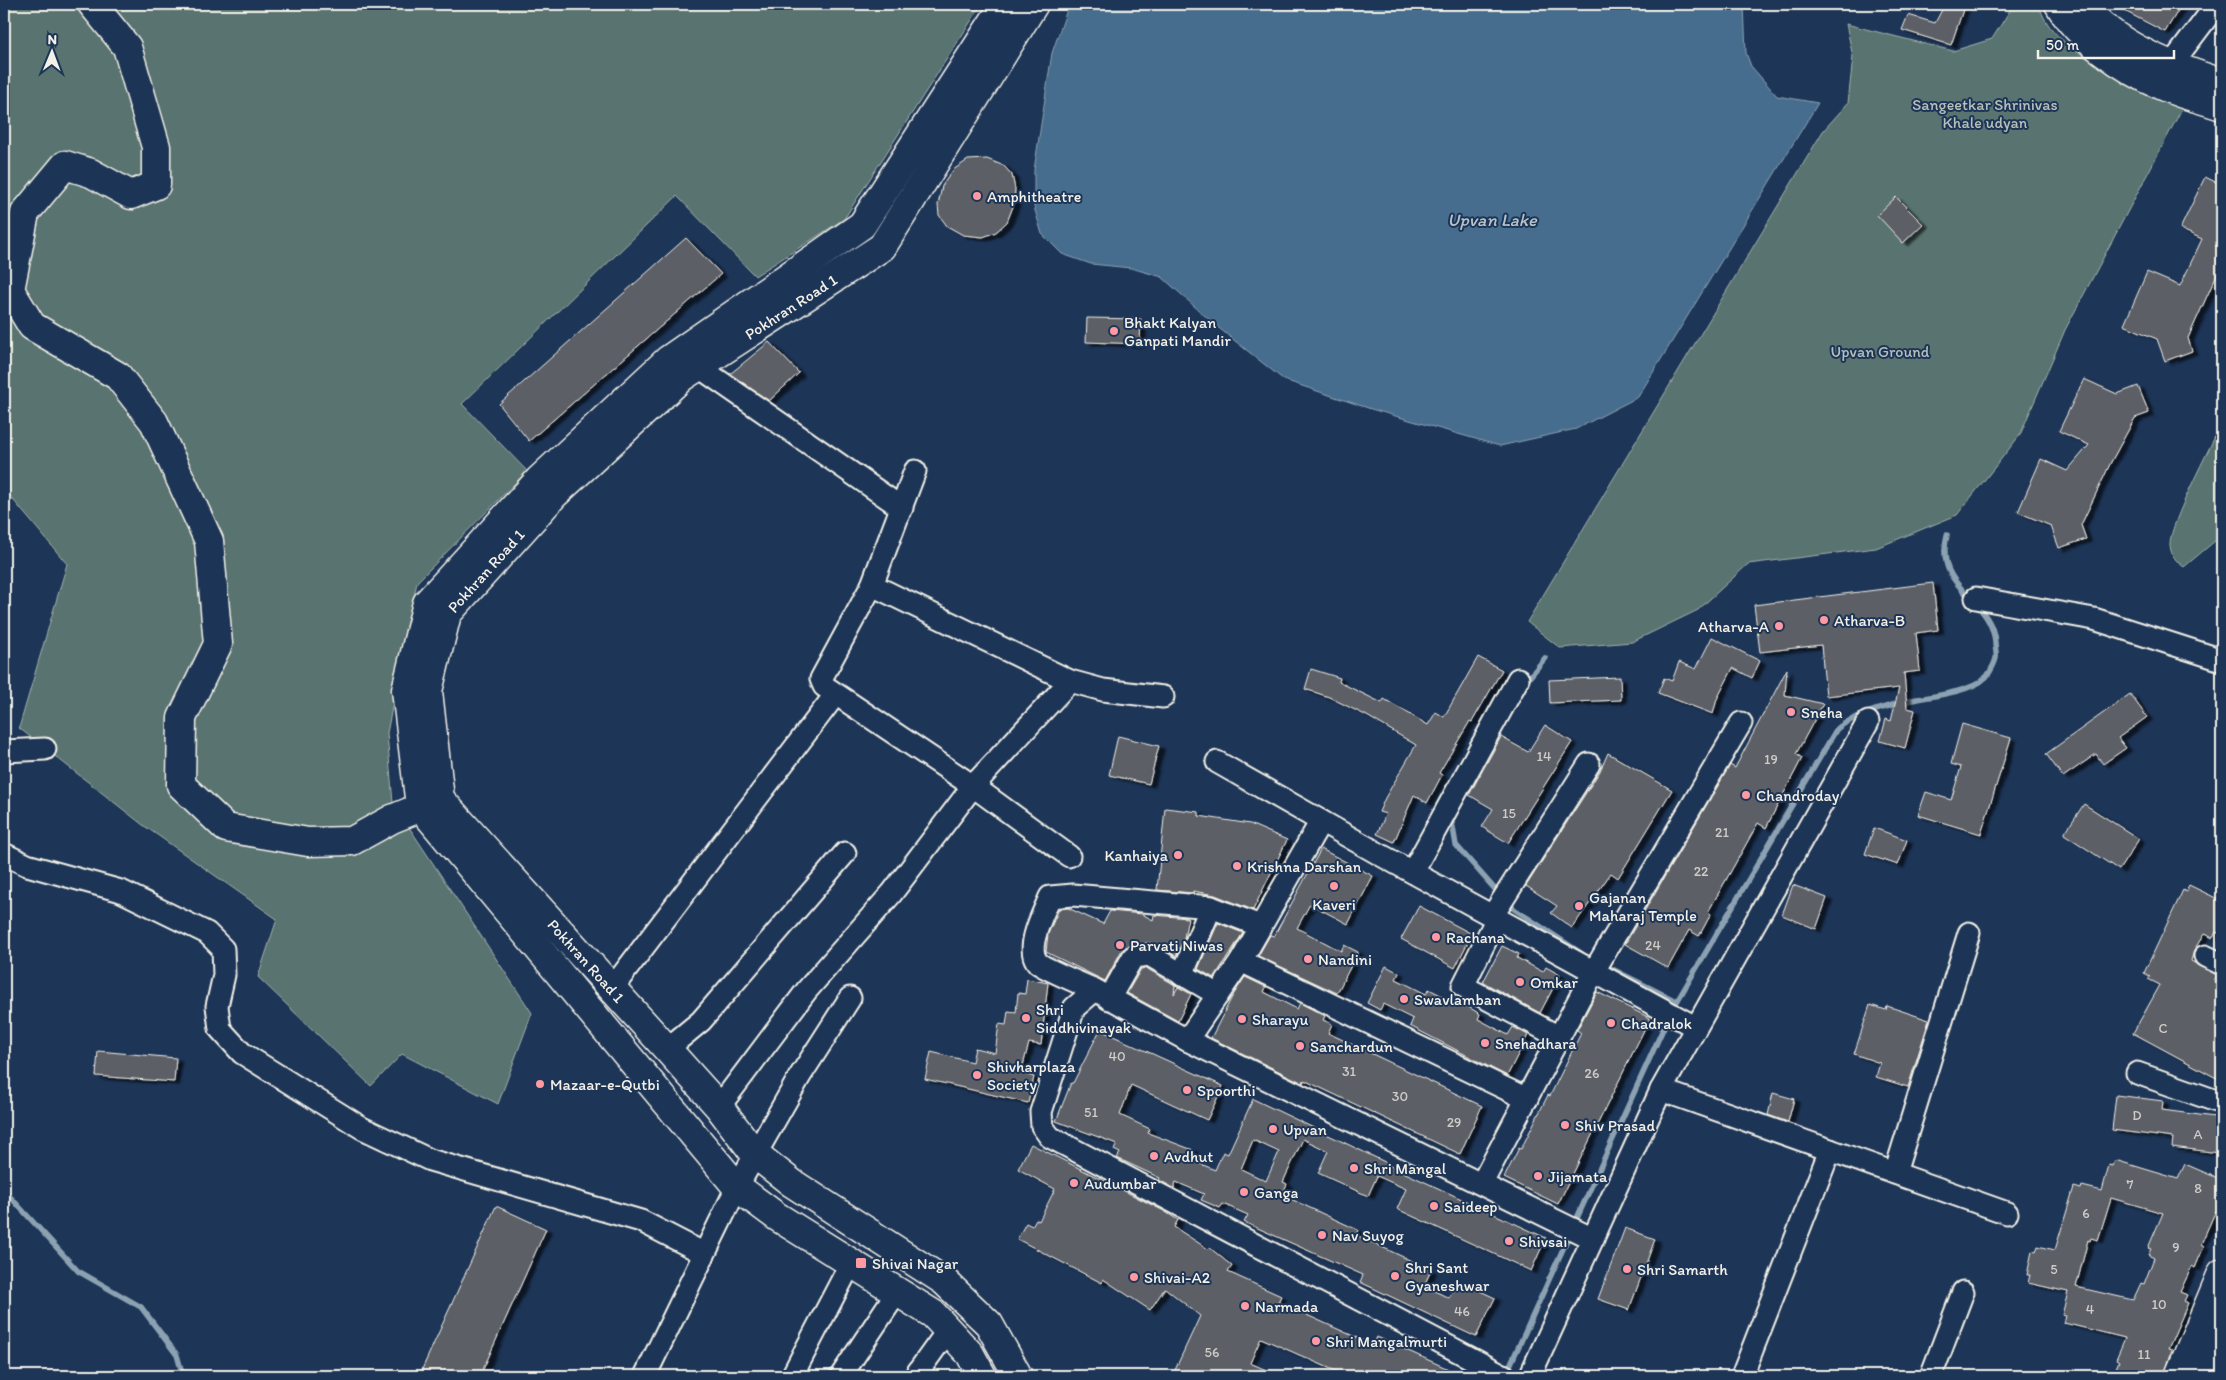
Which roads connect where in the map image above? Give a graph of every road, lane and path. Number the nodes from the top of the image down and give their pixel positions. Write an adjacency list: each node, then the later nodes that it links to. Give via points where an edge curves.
1 (92, 4): 29 (main road, via 126,47 156,148 156,185 131,195 92,173 65,165 25,213 10,290 32,326 118,376 154,422 210,541 218,644 182,718 181,785 226,828 308,842 352,841)
2 (1005, 4): 10 (main road, Pokhran Road 1)
3 (1034, 4): 11 (main road, Pokhran Road 1)
4 (2059, 4): 9 (main road, via 2083,36 2139,75 2160,86)
5 (2083, 4): 7 (main road, via 2110,31)
6 (2217, 4): 7 (street)
7 (2172, 65): 8 (main road)
8 (2222, 83)
9 (2222, 106)
10 (862, 225): 11 (main road); 29 (main road, Pokhran Road 1, via 668,360 540,479 427,603 406,690)
11 (882, 247): 12 (main road, Pokhran Road 1)
12 (699, 367): 14 (street); 29 (main road, Pokhran Road 1, via 682,377 555,494 447,614 428,691)
13 (915, 471): 14 (street)
14 (902, 508): 15 (street)
15 (872, 585): 19 (street); 20 (street, via 821,679)
16 (1976, 598): 17 (street, via 2094,619)
17 (2222, 660)
18 (1518, 679): 34 (street)
19 (1070, 681): 21 (street, via 1102,690); 28 (street)
20 (835, 695): 28 (street); 42 (street)
21 (1163, 697)
22 (1868, 722): 46 (street)
23 (1741, 723): 40 (street)
24 (45, 749): 25 (street)
25 (4, 751)
26 (1217, 762): 30 (street)
27 (1589, 764): 36 (street)
28 (973, 786): 33 (street); 54 (street, via 892,893 807,990)
29 (430, 803): 42 (main road, Pokhran Road 1); 59 (main road, Pokhran Road 1)
30 (1321, 821): 34 (street); 37 (street)
31 (845, 853): 49 (street, via 701,1020)
32 (4, 854): 62 (street, via 27,865 121,892 208,933 223,950 224,975 217,1006 220,1029 242,1052 362,1128 430,1160 641,1221)
33 (1069, 856)
34 (1413, 871): 36 (street)
35 (1211, 907): 37 (street); 41 (street); 43 (street, via 1073,895 1050,897 1035,931 1033,952 1038,962)
36 (1495, 917): 40 (street); 47 (street, via 1463,986)
37 (1260, 926): 39 (street)
38 (1969, 933): 57 (street)
39 (1241, 961): 44 (street); 52 (street)
40 (1594, 971): 46 (street); 47 (street)
41 (1182, 975): 43 (street, via 1149,955 1133,957); 44 (street)
42 (611, 990): 49 (main road, Pokhran Road 1)
43 (1102, 995): 48 (street); 75 (street, via 1074,1008 1041,1112 1042,1126 1050,1138)
44 (1218, 995): 48 (street)
45 (850, 998): 56 (street, via 800,1076)
46 (1695, 1027): 51 (street)
47 (1559, 1037): 52 (street)
48 (1188, 1040): 58 (street)
49 (667, 1049): 54 (main road, Pokhran Road 1)
50 (2137, 1073): 53 (street)
51 (1660, 1090): 55 (street); 61 (street)
52 (1526, 1099): 58 (street)
53 (2222, 1103)
54 (719, 1107): 56 (main road, Pokhran Road 1)
55 (1830, 1150): 57 (street); 77 (street)
56 (756, 1154): 59 (street); 74 (main road, Pokhran Road 1, via 792,1183 944,1281 989,1324)
57 (1895, 1173): 60 (street)
58 (1482, 1184): 61 (street)
59 (737, 1187): 62 (street); 63 (main road, Pokhran Road 1, via 776,1216)
60 (2007, 1213)
61 (1593, 1239): 76 (street)
62 (703, 1253): 69 (street)
63 (852, 1263): 65 (main road, Pokhran Road 1); 70 (street)
64 (2222, 1273): 68 (main road)
65 (898, 1292): 67 (main road, Pokhran Road 1, via 933,1314); 71 (street)
66 (1963, 1292): 78 (street)
67 (948, 1330): 72 (street); 73 (main road, Pokhran Road 1, via 970,1354)
68 (2215, 1334): 79 (main road); 80 (main road)
69 (644, 1376)
70 (792, 1376)
71 (841, 1376)
72 (915, 1376)
73 (982, 1376)
74 (1018, 1376)
75 (1505, 1376)
76 (1530, 1376)
77 (1742, 1376)
78 (1931, 1376)
79 (2179, 1376)
80 (2202, 1376)

